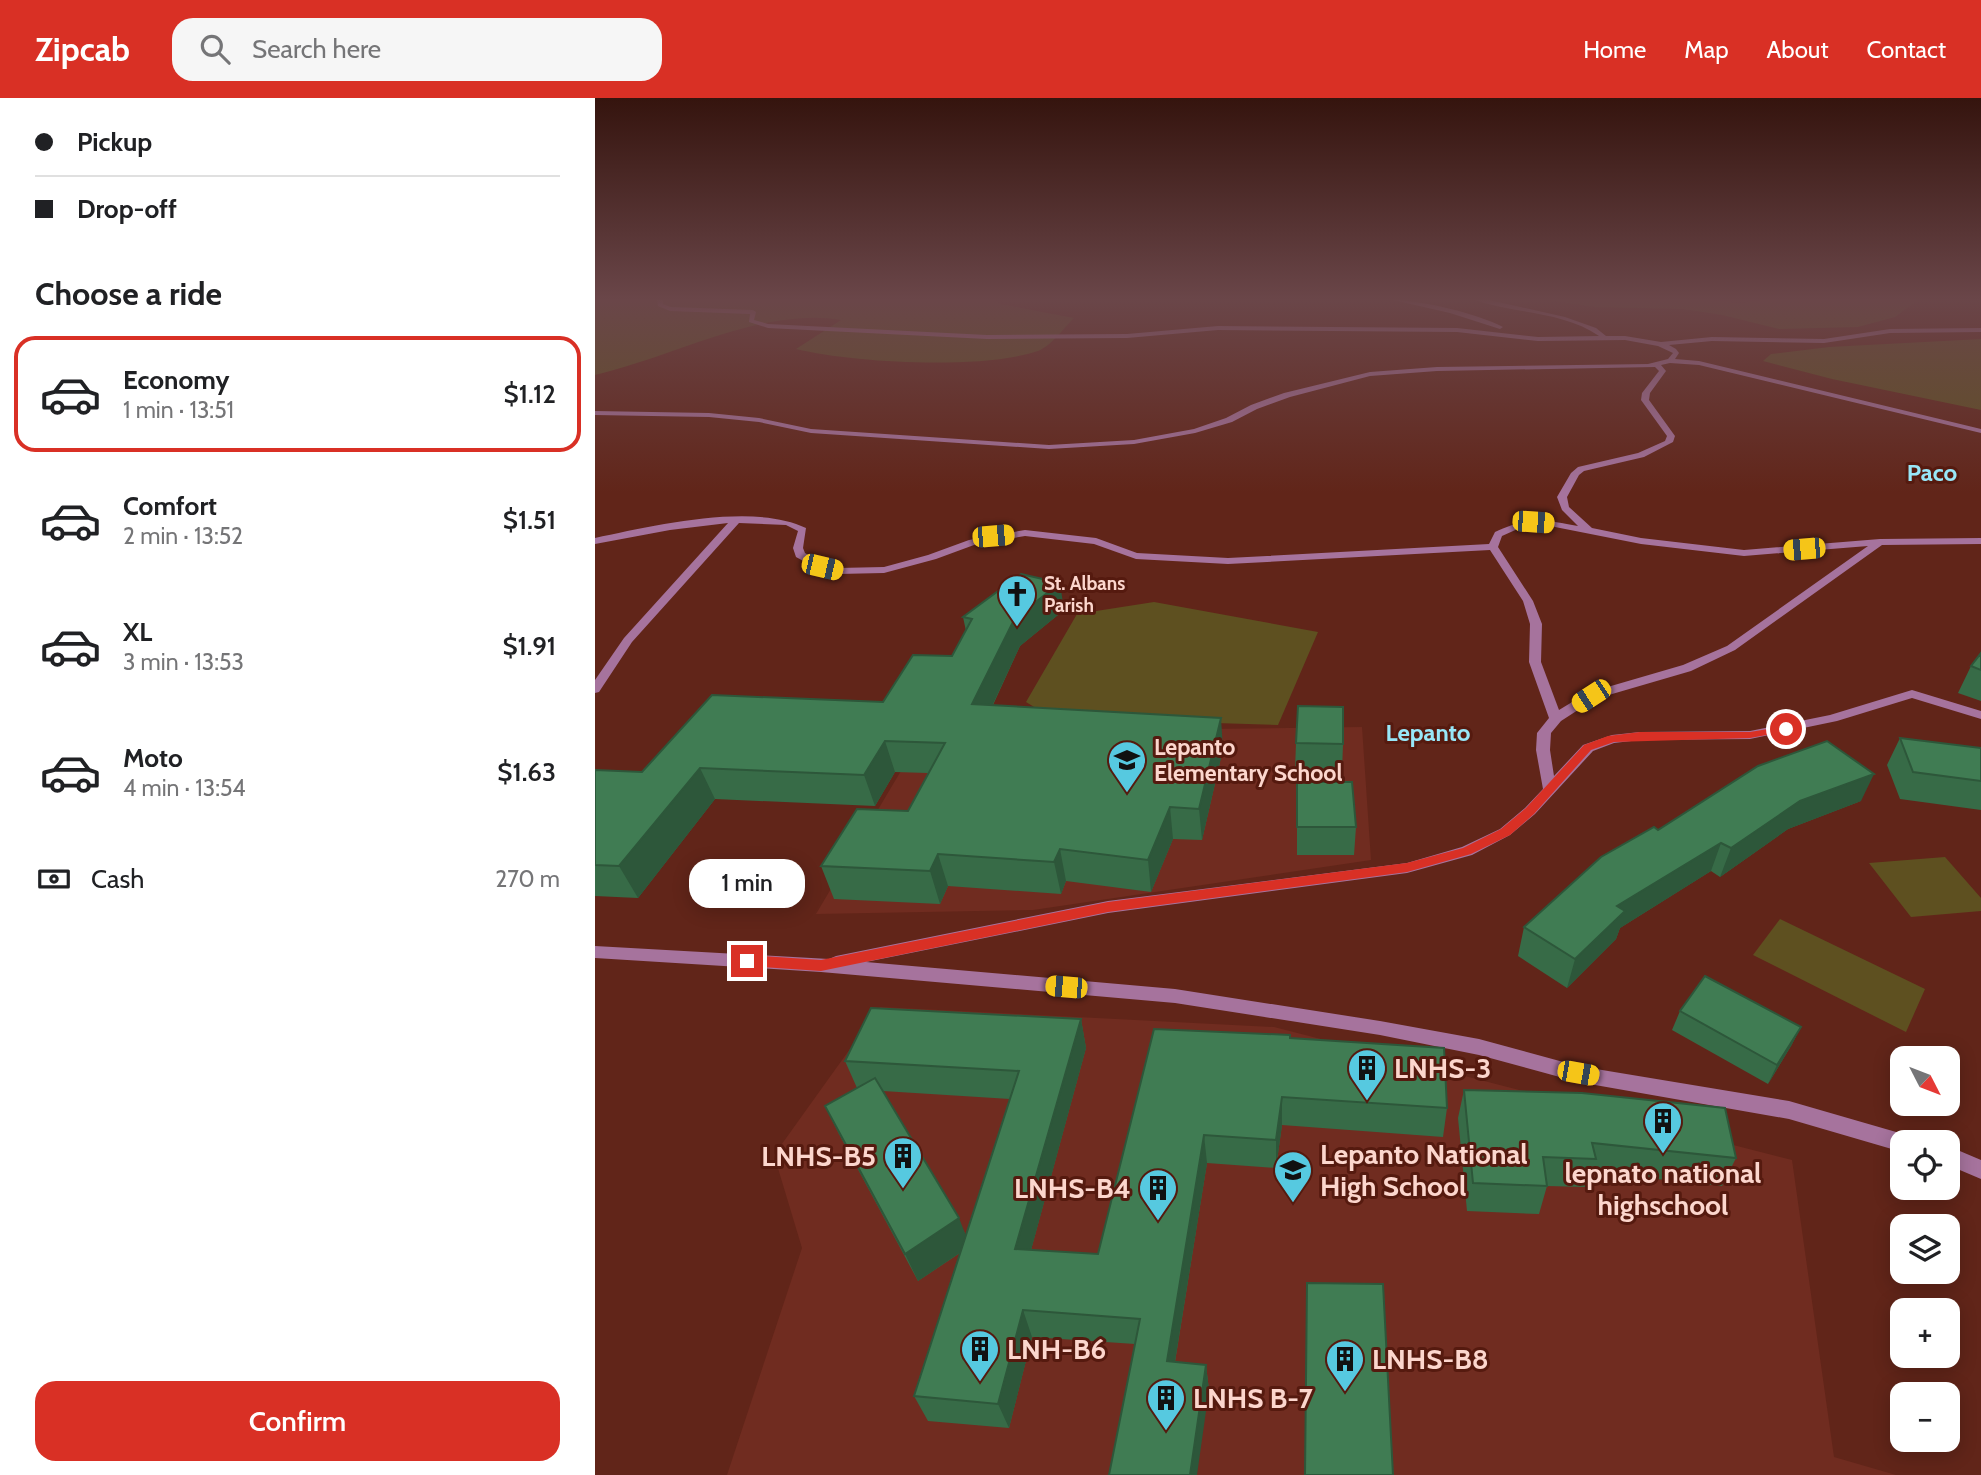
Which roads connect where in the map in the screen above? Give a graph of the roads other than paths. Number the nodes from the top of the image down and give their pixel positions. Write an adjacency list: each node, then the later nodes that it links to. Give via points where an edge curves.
1 (1705, 364): 4 (street)
2 (1657, 365): 3 (street, via 1370,374 1287,395 1195,431 1134,442 1049,447 811,431 733,417); 6 (street, via 1663,371 1646,393 1646,400 1671,436 1669,442 1641,455 1575,473 1562,498 1565,508)
3 (595, 413)
4 (1981, 431)
5 (736, 520): 7 (street); 10 (street, via 799,526 803,530 800,555 838,571 884,570 972,542 1025,533 1096,541 1136,556 1228,561); 11 (street, via 628,640)
6 (1590, 532): 9 (street, via 1744,553); 10 (street, via 1549,523 1520,524 1498,534)
7 (595, 541)
8 (1981, 541): 9 (street)
9 (1881, 542): 13 (street, via 1731,648 1687,668 1591,696)
10 (1493, 547): 13 (street, via 1528,601 1536,624 1535,662)
11 (595, 689)
12 (1981, 715): 14 (street, via 1912,694 1832,718 1750,735 1612,739 1588,748)
13 (1556, 718): 14 (street, via 1544,733)
14 (1549, 788): 16 (street, via 1505,832 1467,851 1407,867 1108,907)
15 (595, 952): 16 (street)
16 (821, 965): 17 (street, via 1175,996 1380,1028 1578,1073 1789,1111)
17 (1890, 1139)
18 (1960, 1160): 19 (street)
19 (1981, 1170)

